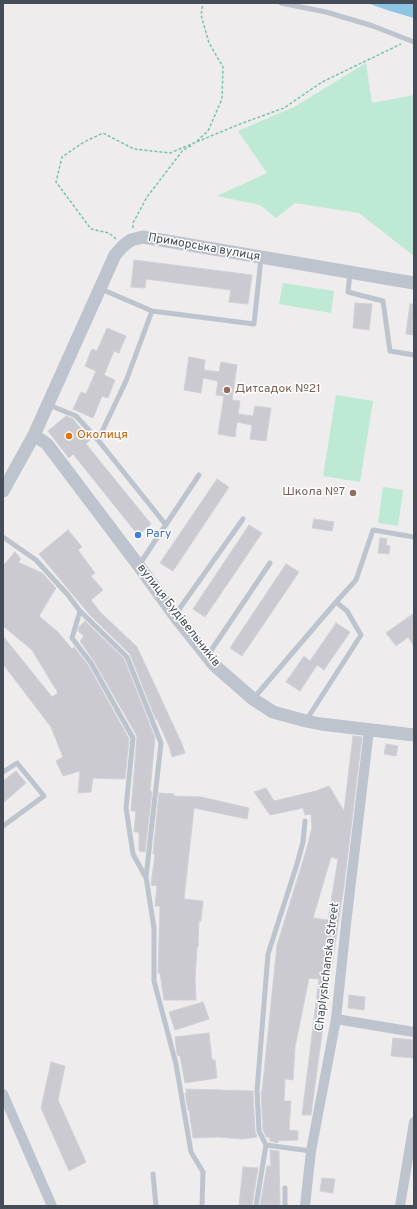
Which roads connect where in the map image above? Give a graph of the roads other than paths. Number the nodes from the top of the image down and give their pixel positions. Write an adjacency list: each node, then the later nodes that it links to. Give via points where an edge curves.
1 (281, 3): 2 (lane, via 326,12)
2 (411, 41)
3 (261, 257): 4 (street, Приморська вулиця); 6 (street, Приморська вулиця, via 143,237 127,243 115,256); 7 (lane, via 254,324)
4 (350, 273): 5 (street, Приморська вулиця); 8 (lane, via 348,292 383,301 390,351)
5 (414, 284)
6 (100, 288): 7 (lane); 9 (street)
7 (152, 311): 11 (lane, via 126,381)
8 (414, 355)
9 (47, 405): 10 (street); 11 (lane, via 76,416)
10 (34, 435): 13 (street); 19 (street, вулиця Будівельників, via 47,444)
11 (98, 440): 15 (lane)
12 (199, 475): 15 (lane)
13 (3, 491)
14 (243, 519): 22 (lane)
15 (166, 525): 19 (lane)
16 (3, 537): 21 (lane, via 36,560)
17 (414, 537): 20 (lane, via 373,530 356,580)
18 (270, 563): 23 (lane)
19 (139, 566): 22 (street, вулиця Будівельників)
20 (336, 602): 24 (lane); 25 (lane, via 348,611 361,635)
21 (80, 611): 31 (lane, via 72,638 91,663 133,738 126,808 134,854); 31 (lane, via 126,657 161,743)
22 (175, 616): 23 (street, вулиця Будівельників)
23 (207, 656): 24 (street, вулиця Будівельників, via 235,685)
24 (253, 699): 25 (street, вулиця Будівельників, via 273,712)
25 (306, 721): 26 (street, вулиця Будівельників)
26 (369, 730): 27 (street, вулиця Будівельників); 32 (street, Chaplyshchanska Street)
27 (414, 735)
28 (3, 772): 30 (lane, via 17,763 44,796)
29 (305, 821): 36 (lane, via 297,864 268,954 257,1092 259,1131)
30 (3, 826)
31 (146, 877): 42 (lane, via 154,928 154,981 176,1064 191,1152 203,1172)
32 (336, 1018): 33 (street); 37 (street, Chaplyshchanska Street)
33 (414, 1032)
34 (3, 1094): 40 (street)
35 (414, 1122): 46 (street)
36 (266, 1145): 37 (lane); 43 (lane)
37 (311, 1151): 45 (street, Chaplyshchanska Street)
38 (153, 1174): 41 (lane)
39 (285, 1188): 44 (lane)
40 (52, 1206)
41 (156, 1206)
42 (202, 1206)
43 (256, 1206)
44 (285, 1206)
45 (305, 1206)
46 (400, 1206)

